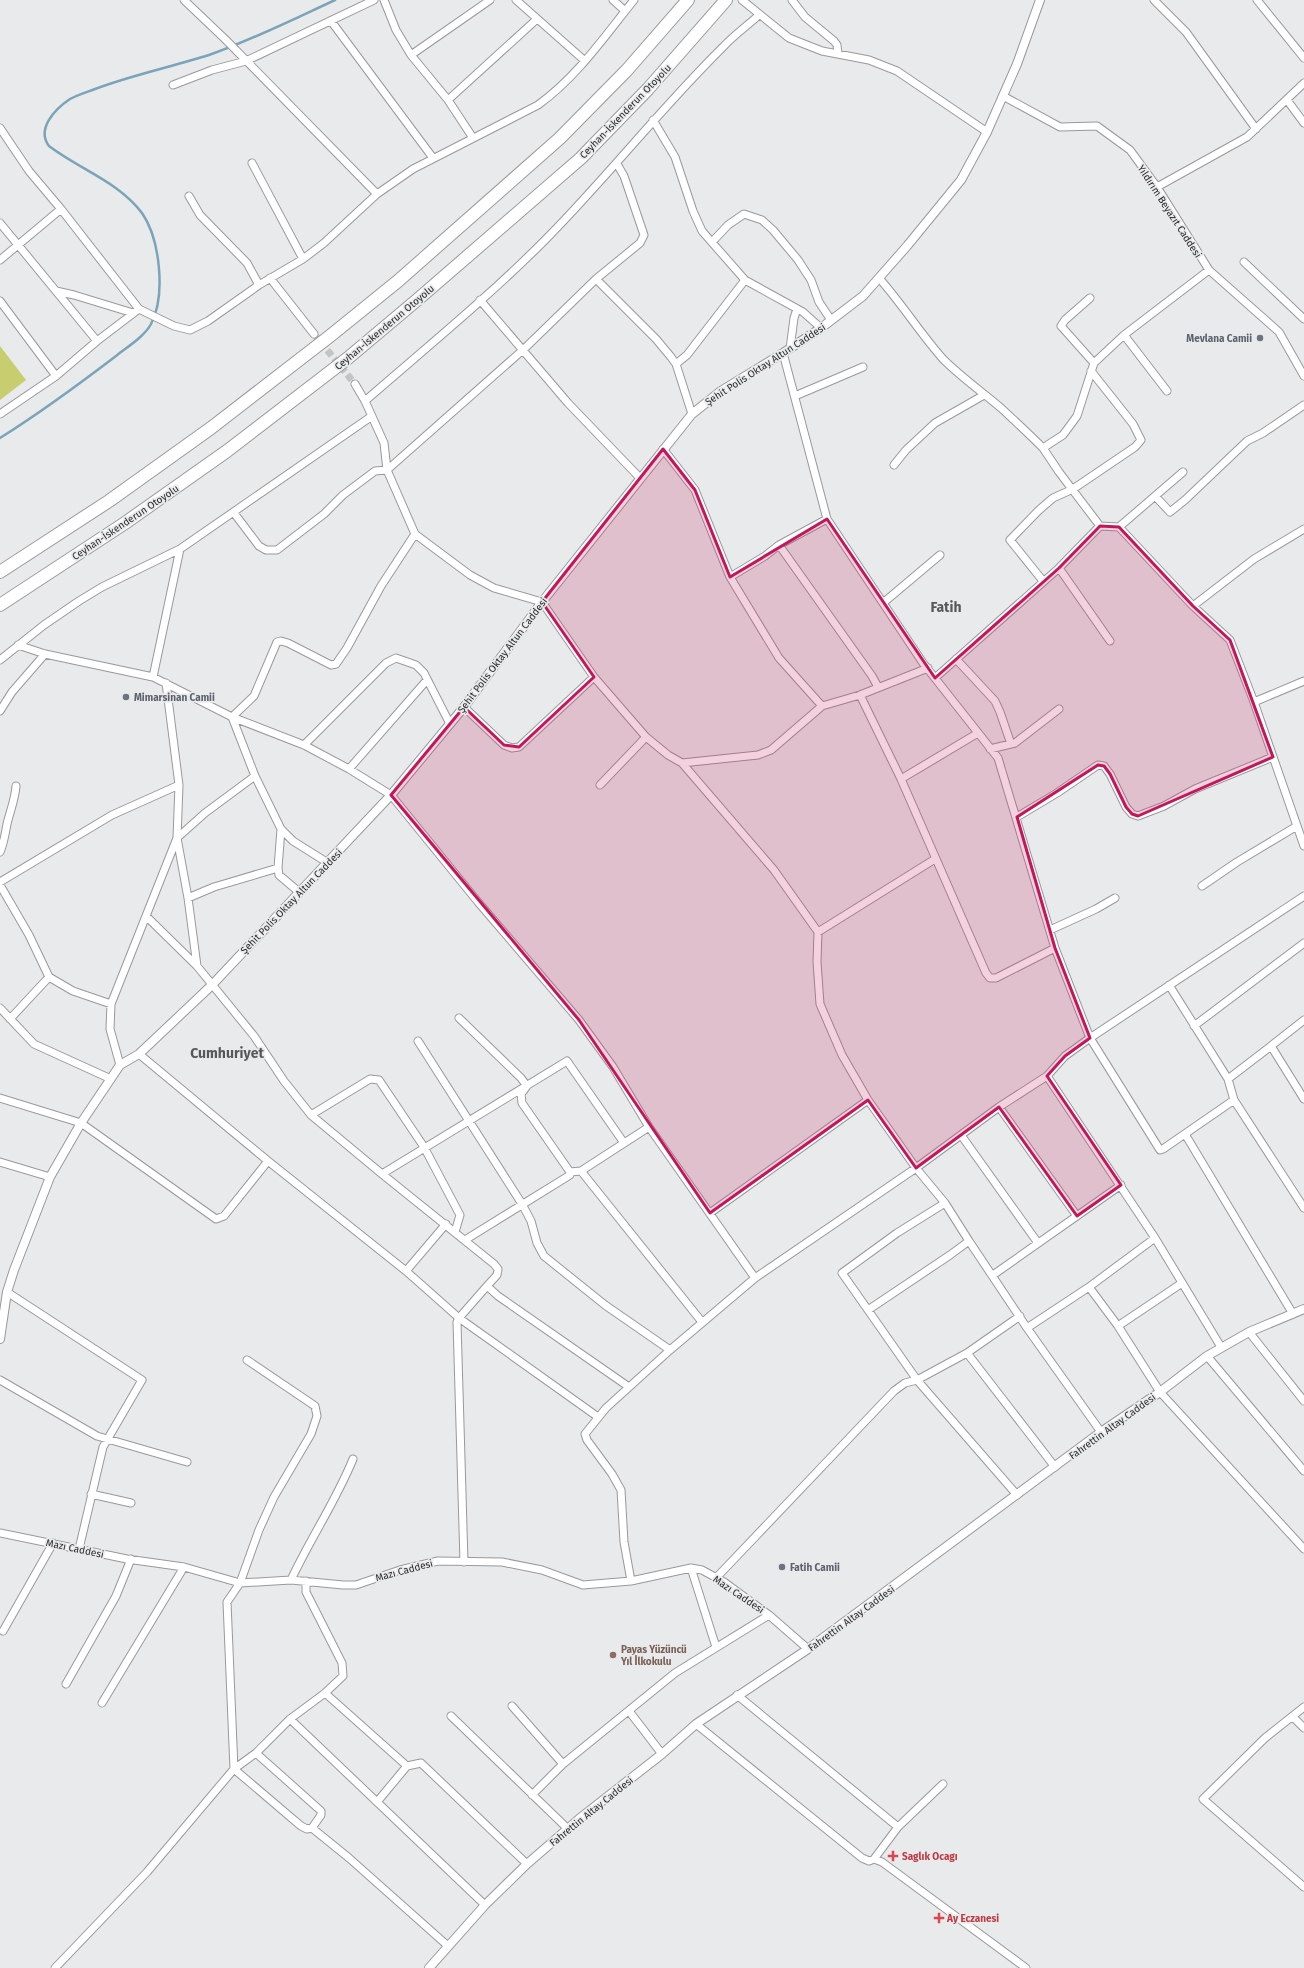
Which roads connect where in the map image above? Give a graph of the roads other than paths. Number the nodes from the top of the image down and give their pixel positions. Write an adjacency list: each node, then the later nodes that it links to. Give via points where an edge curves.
1 (184, 0): 22 (street)
2 (374, 0): 18 (street)
3 (384, 0): 19 (street, via 396,30)
4 (490, 0): 19 (street)
5 (516, 0): 17 (street)
6 (613, 0): 15 (street)
7 (634, 0): 15 (street)
8 (688, 0): 103 (highway, via 626,70 560,138 398,281 211,428 109,501)
9 (726, 0): 108 (highway, Ceyhan-İskenderun Otoyolu, via 648,89 580,158 418,300 348,358 227,451 125,524)
10 (792, 0): 20 (street, via 806,17 834,41)
11 (1040, 0): 26 (street, Şehit Polis Oktay Altun Caddesi)
12 (1154, 0): 32 (street, via 1186,32)
13 (1258, 0): 21 (street)
14 (745, 2): 16 (street)
15 (625, 11): 23 (street)
16 (759, 15): 20 (street, via 789,38 822,51); 29 (street, via 723,46)
17 (537, 19): 23 (street); 27 (street)
18 (331, 21): 22 (street); 37 (street)
19 (411, 54): 27 (street)
20 (838, 54): 33 (street, via 870,60 897,71)
21 (1304, 58)
22 (246, 61): 25 (street, via 212,70); 41 (street)
23 (585, 61): 35 (street, via 556,92 538,105)
24 (1304, 83): 28 (street)
25 (174, 85)
26 (1003, 96): 33 (street, Şehit Polis Oktay Altun Caddesi); 40 (street, Yıldırım Beyazıt Caddesi, via 1060,127 1097,126 1130,150)
27 (448, 100): 35 (street)
28 (1287, 100): 30 (street); 32 (street)
29 (653, 120): 39 (street); 45 (street, via 674,157 702,231)
30 (1304, 122)
31 (0, 128): 34 (street)
32 (1256, 129): 40 (street, via 1247,137)
33 (987, 132): 52 (street, Şehit Polis Oktay Altun Caddesi, via 961,180)
34 (7, 136): 36 (street); 43 (street, via 29,171)
35 (473, 138): 37 (street)
36 (0, 141)
37 (433, 158): 41 (street)
38 (252, 163): 47 (street)
39 (617, 164): 53 (street, via 624,176 644,235 640,242); 58 (street, via 549,236)
40 (1157, 187): 50 (street, Yıldırım Beyazıt Caddesi)
41 (377, 194): 47 (street)
42 (189, 196): 55 (street, via 200,215 247,263)
43 (61, 209): 46 (street); 61 (street)
44 (0, 223): 46 (street)
45 (712, 242): 54 (street); 63 (street, via 728,225 744,214 762,220 798,260)
46 (18, 246): 48 (street); 56 (street)
47 (303, 259): 51 (street)
48 (0, 260)
49 (1244, 262): 62 (street)
50 (1209, 270): 66 (street); 75 (street, Yıldırım Beyazıt Caddesi, via 1279,332)
51 (270, 278): 55 (street); 65 (street)
52 (879, 278): 63 (street, Şehit Polis Oktay Altun Caddesi, via 863,296); 78 (street, via 921,334 967,382)
53 (596, 279): 68 (street); 71 (street, via 656,339)
54 (745, 280): 60 (street); 71 (street, via 687,355)
55 (259, 285): 61 (street, via 208,321 190,330)
56 (56, 291): 61 (street); 67 (street)
57 (1090, 298): 70 (street, via 1061,326)
58 (480, 300): 68 (street); 80 (street)
59 (0, 301): 74 (street)
60 (798, 309): 64 (street); 69 (street)
61 (136, 311): 67 (street)
62 (1304, 319)
63 (831, 320): 64 (street, Şehit Polis Oktay Altun Caddesi)
64 (821, 328): 69 (street, Şehit Polis Oktay Altun Caddesi)
65 (314, 334)
66 (1124, 335): 70 (street); 77 (street)
67 (97, 341): 74 (street)
68 (524, 350): 88 (street); 90 (street, via 568,403)
69 (787, 351): 79 (street); 83 (street, Şehit Polis Oktay Altun Caddesi, via 721,391)
70 (1094, 363): 73 (street)
71 (676, 364): 83 (street)
72 (863, 367): 79 (street)
73 (1091, 371): 85 (street, via 1077,416 1063,435); 91 (street, via 1133,424 1141,440 1135,447)
74 (56, 376): 82 (street)
75 (1304, 376)
76 (354, 384): 80 (street)
77 (1167, 391)
78 (984, 395): 85 (street); 87 (street, via 935,424 906,450)
79 (794, 396): 94 (street)
80 (364, 401): 84 (street)
81 (1304, 405): 92 (street, via 1247,441 1170,512)
82 (0, 414)
83 (692, 414): 86 (street, Şehit Polis Oktay Altun Caddesi)
84 (372, 416): 88 (street, via 384,443); 93 (street)
85 (1043, 448): 91 (street)
86 (664, 449): 90 (street, Şehit Polis Oktay Altun Caddesi); 104 (street, via 695,490)
87 (894, 465)
88 (387, 470): 93 (street, via 375,471 277,550 266,550 259,546); 98 (street)
89 (1183, 472): 92 (street)
90 (640, 478): 106 (street, Şehit Polis Oktay Altun Caddesi)
91 (1073, 489): 95 (street); 105 (street, via 1054,498 1010,540)
92 (1155, 496): 96 (street)
93 (234, 513): 100 (street)
94 (827, 519): 99 (street); 107 (street)
95 (1100, 526): 96 (street); 102 (street)
96 (1119, 527): 109 (street)
97 (1304, 529): 109 (street, via 1254,559)
98 (414, 534): 106 (street, via 488,585); 129 (street, via 336,664 331,665 288,643 277,642 254,696)
99 (779, 545): 104 (street); 122 (street)
100 (180, 549): 111 (street, via 79,600); 116 (street)
101 (940, 555): 107 (street)
102 (1058, 568): 105 (street); 110 (street)
103 (0, 572)
104 (730, 577): 125 (street, via 779,658)
105 (1043, 581): 113 (street)
106 (542, 602): 117 (street); 126 (street, Şehit Polis Oktay Altun Caddesi)
107 (883, 603): 115 (street)
108 (0, 605)
109 (1193, 606): 124 (street, via 1230,640)
110 (1110, 641)
111 (18, 645): 112 (street); 114 (street)
112 (45, 654): 116 (street); 128 (street, via 12,692)
113 (956, 659): 118 (street); 133 (street, via 995,701)
114 (0, 660)
115 (928, 668): 118 (street); 122 (street)
116 (153, 677): 121 (street)
117 (594, 677): 126 (street, via 519,747 504,745); 132 (street)
118 (935, 678): 131 (street)
119 (427, 680): 130 (street); 134 (street, via 416,664 396,658 386,663); 138 (street)
120 (1304, 681): 124 (street)
121 (166, 682): 129 (street); 141 (street)
122 (878, 687): 123 (street)
123 (860, 695): 125 (street); 140 (street)
124 (1254, 702): 136 (street)
125 (822, 706): 137 (street, via 771,750 758,755)
126 (464, 707): 130 (street, Şehit Polis Oktay Altun Caddesi)
127 (1058, 709): 133 (street)
128 (0, 711)
129 (232, 717): 134 (street); 139 (street)
130 (450, 724): 144 (street, Şehit Polis Oktay Altun Caddesi)
131 (978, 733): 135 (street); 140 (street)
132 (646, 737): 137 (street, via 668,755); 142 (street)
133 (1011, 744): 135 (street)
134 (304, 745): 138 (street)
135 (990, 749): 145 (street, via 998,758)
136 (1273, 757): 145 (street, via 1138,816 1126,807 1104,766 1098,766); 146 (street)
137 (682, 762): 163 (street, via 774,870)
138 (349, 769): 144 (street)
139 (255, 776): 147 (street); 148 (street)
140 (901, 779): 151 (street)
141 (179, 785): 148 (street); 154 (street, via 112,815)
142 (600, 785)
143 (16, 786): 150 (street, via 16,797 7,824 5,842)
144 (391, 795): 152 (street, Şehit Polis Oktay Altun Caddesi); 193 (street, via 579,1020 613,1067)
145 (1017, 818): 162 (street)
146 (1297, 826): 149 (street); 156 (street)
147 (281, 829): 152 (street, via 293,841); 153 (street)
148 (177, 838): 159 (street); 161 (street)
149 (1304, 846)
150 (0, 852)
151 (935, 859): 163 (street); 165 (street, via 990,978 996,978)
152 (328, 863): 157 (street, Şehit Polis Oktay Altun Caddesi)
153 (278, 868): 157 (street, via 280,875); 159 (street, via 220,885)
154 (0, 882)
155 (0, 885): 167 (street, via 29,935)
156 (1202, 886)
157 (299, 892): 168 (street, Şehit Polis Oktay Altun Caddesi)
158 (1304, 896): 169 (street)
159 (188, 898): 166 (street)
160 (1115, 898): 162 (street)
161 (146, 916): 166 (street); 170 (street)
162 (1050, 930): 165 (street)
163 (818, 932): 187 (street, via 816,962 820,1004 839,1049)
164 (1304, 943): 175 (street)
165 (1054, 948): 176 (street)
166 (197, 966): 168 (street)
167 (49, 977): 170 (street, via 73,991); 173 (street)
168 (212, 985): 179 (street, Şehit Polis Oktay Altun Caddesi); 190 (street, via 254,1036 284,1081)
169 (1169, 985): 175 (street); 176 (street)
170 (111, 1004): 180 (street, via 110,1029)
171 (0, 1008): 173 (street)
172 (460, 1018): 184 (street)
173 (10, 1019): 182 (street, via 34,1044)
174 (1304, 1020): 178 (street)
175 (1194, 1026): 183 (street)
176 (1090, 1038): 181 (street, via 1065,1056); 194 (street, via 1157,1148 1163,1149)
177 (418, 1041): 191 (street)
178 (1270, 1046): 183 (street); 186 (street)
179 (139, 1054): 180 (street, Şehit Polis Oktay Altun Caddesi); 198 (street)
180 (120, 1065): 182 (street, Şehit Polis Oktay Altun Caddesi)
181 (1047, 1076): 189 (street); 205 (street)
182 (111, 1078): 192 (street, Şehit Polis Oktay Altun Caddesi)
183 (1228, 1079): 188 (street)
184 (527, 1086): 191 (street); 196 (street, via 569,1062); 202 (street, via 521,1094 522,1103)
185 (0, 1098): 192 (street)
186 (1304, 1098)
187 (868, 1100): 200 (street); 209 (street)
188 (1234, 1100): 194 (street); 208 (street)
189 (999, 1106): 195 (street); 210 (street)
190 (311, 1115): 197 (street, via 370,1079 376,1079 382,1083); 203 (street)
191 (470, 1119): 197 (street); 207 (street)
192 (82, 1123): 198 (street, via 216,1219 224,1216); 204 (street, Şehit Polis Oktay Altun Caddesi)
193 (649, 1127): 196 (street); 209 (street)
194 (1185, 1134): 226 (street)
195 (961, 1135): 200 (street); 216 (street)
196 (624, 1143): 201 (street)
197 (424, 1147): 203 (street); 212 (street, via 460,1215)
198 (268, 1161): 217 (street)
199 (0, 1162): 204 (street)
200 (916, 1168): 206 (street); 219 (street)
201 (581, 1171): 202 (street); 229 (street)
202 (570, 1172): 207 (street, via 570,1175)
203 (382, 1174): 211 (street)
204 (50, 1177): 223 (street, Şehit Polis Oktay Altun Caddesi)
205 (1120, 1185): 210 (street); 213 (street)
206 (945, 1202): 215 (street); 225 (street, via 842,1273)
207 (522, 1204): 214 (street); 235 (street, via 531,1222 536,1243 544,1256 605,1305)
208 (1304, 1208)
209 (710, 1214): 219 (street)
210 (1077, 1216): 216 (street)
211 (446, 1224): 212 (street); 217 (street)
212 (454, 1232): 214 (street)
213 (1155, 1238): 220 (street); 222 (street)
214 (465, 1240): 221 (street, via 498,1270 497,1275)
215 (969, 1241): 218 (street); 225 (street)
216 (1038, 1243): 218 (street)
217 (406, 1271): 228 (street)
218 (993, 1275): 227 (street)
219 (755, 1278): 229 (street)
220 (1182, 1283): 230 (street); 234 (street)
221 (487, 1286): 228 (street); 241 (street)
222 (1089, 1288): 230 (street); 231 (street)
223 (7, 1292): 233 (street, Şehit Polis Oktay Altun Caddesi); 246 (street, via 142,1380)
224 (1304, 1309): 226 (street, Fahrettin Altay Caddesi)
225 (868, 1310): 240 (street)
226 (1293, 1314): 232 (street, Fahrettin Altay Caddesi)
227 (1020, 1316): 231 (street); 236 (street)
228 (459, 1318): 244 (street); 259 (street, via 457,1322)
229 (702, 1322): 235 (street)
230 (1118, 1326): 242 (street)
231 (1027, 1328): 245 (street)
232 (1249, 1332): 234 (street, Fahrettin Altay Caddesi); 243 (street)
233 (0, 1339)
234 (1221, 1347): 237 (street, Fahrettin Altay Caddesi)
235 (670, 1350): 241 (street)
236 (967, 1353): 240 (street); 249 (street)
237 (1207, 1356): 242 (street, Fahrettin Altay Caddesi); 250 (street)
238 (247, 1360): 266 (street, via 315,1406 317,1416 311,1434 274,1497)
239 (0, 1380): 246 (street)
240 (917, 1380): 252 (street); 262 (street, via 905,1383 894,1391)
241 (629, 1387): 244 (street)
242 (1160, 1392): 245 (street, Fahrettin Altay Caddesi); 257 (street)
243 (1304, 1401)
244 (598, 1417): 265 (street, via 585,1434 621,1490 624,1542)
245 (1101, 1432): 249 (street, Fahrettin Altay Caddesi)
246 (108, 1440): 248 (street); 251 (street, via 103,1447)
247 (353, 1459): 263 (street, via 344,1482)
248 (187, 1462)
249 (1055, 1467): 252 (street, Fahrettin Altay Caddesi)
250 (1304, 1471)
251 (91, 1494): 253 (street); 256 (street)
252 (1017, 1495): 270 (street, Fahrettin Altay Caddesi)
253 (131, 1504)
254 (0, 1533): 255 (street, Mazı Caddesi)
255 (53, 1543): 256 (street, Mazı Caddesi); 268 (street)
256 (78, 1549): 258 (street, Mazı Caddesi)
257 (1304, 1549)
258 (131, 1559): 260 (street, Mazı Caddesi); 271 (street, via 116,1596)
259 (464, 1562): 264 (street, Mazı Caddesi, via 438,1561 400,1570 356,1585); 265 (street, Mazı Caddesi, via 502,1562 542,1570 584,1585)
260 (184, 1567): 266 (street, Mazı Caddesi); 274 (street)
261 (691, 1568): 262 (street, Mazı Caddesi, via 702,1570); 265 (street, Mazı Caddesi); 269 (street)
262 (716, 1578): 267 (street, Mazı Caddesi)
263 (291, 1580): 264 (street, Mazı Caddesi); 266 (street, Mazı Caddesi)
264 (306, 1581): 272 (street, via 306,1592 344,1670 343,1676)
265 (631, 1581)
266 (240, 1582): 287 (street, via 227,1602)
267 (769, 1615): 269 (street); 270 (street, Mazı Caddesi)
268 (3, 1631)
269 (716, 1646): 277 (street, via 675,1673)
270 (808, 1649): 273 (street, Fahrettin Altay Caddesi)
271 (66, 1684)
272 (325, 1692): 280 (street); 286 (street)
273 (737, 1696): 281 (street, Fahrettin Altay Caddesi); 291 (street)
274 (102, 1702)
275 (512, 1706): 285 (street)
276 (1304, 1707): 279 (street)
277 (629, 1711): 284 (street); 285 (street)
278 (451, 1716): 289 (street)
279 (1293, 1717): 282 (street); 296 (street, via 1265,1738 1203,1799)
280 (290, 1719): 283 (street); 290 (street)
281 (696, 1724): 284 (street, Fahrettin Altay Caddesi); 294 (street, via 862,1858 869,1861)
282 (1304, 1728)
283 (256, 1753): 287 (street); 292 (street, via 321,1811)
284 (662, 1754): 293 (street, Fahrettin Altay Caddesi)
285 (563, 1764): 289 (street)
286 (407, 1766): 290 (street); 295 (street, via 421,1763)
287 (234, 1769): 292 (street, via 301,1826); 299 (street, via 147,1872)
288 (943, 1784): 291 (street)
289 (532, 1795): 293 (street)
290 (377, 1802): 297 (street)
291 (898, 1827): 294 (street)
292 (312, 1828): 298 (street)
293 (567, 1828): 295 (street, Fahrettin Altay Caddesi)
294 (874, 1859): 301 (street, via 882,1862)
295 (527, 1864): 297 (street, Fahrettin Altay Caddesi)
296 (1304, 1887)
297 (485, 1905): 298 (street, Fahrettin Altay Caddesi)
298 (448, 1946): 300 (street, Fahrettin Altay Caddesi)
299 (55, 1968)
300 (429, 1968)
301 (1026, 1968)

